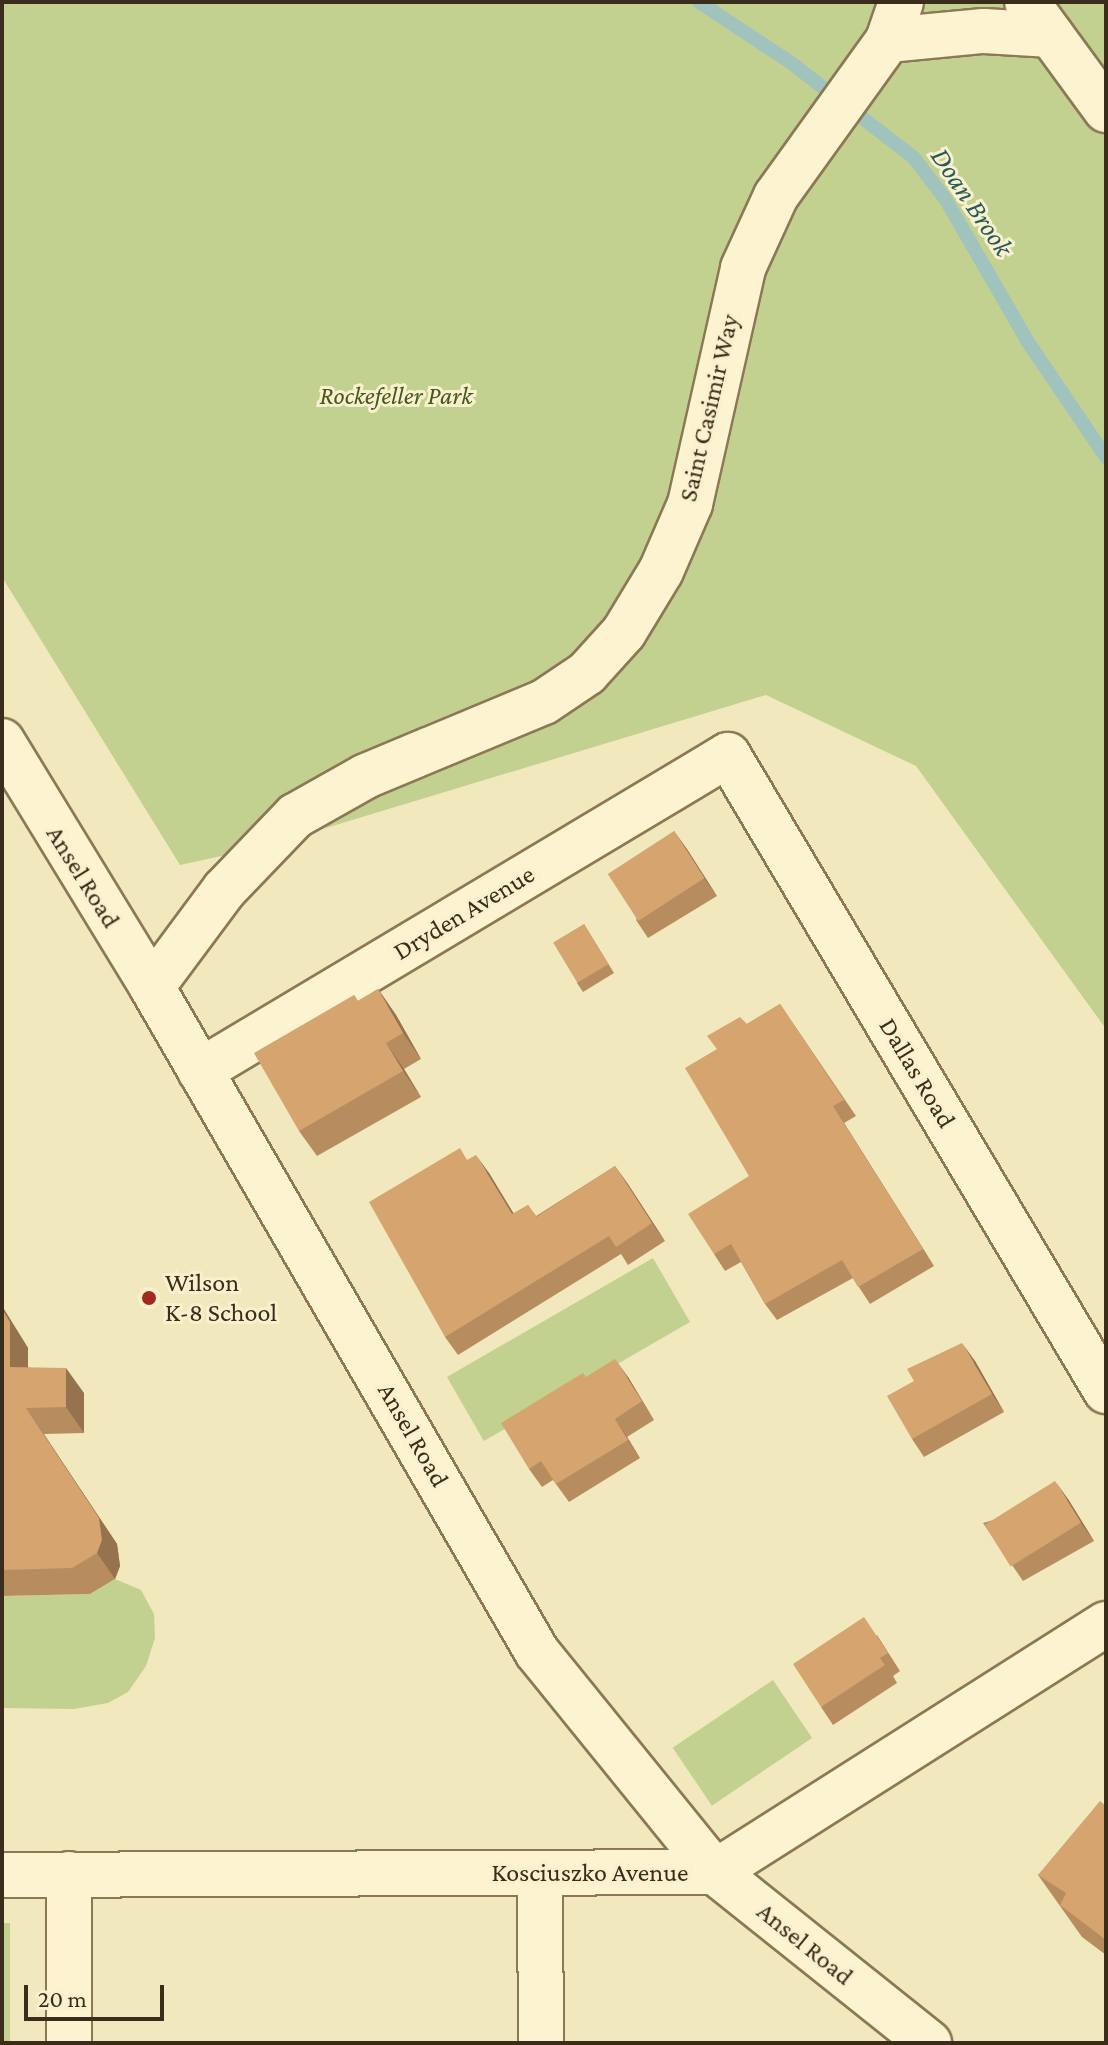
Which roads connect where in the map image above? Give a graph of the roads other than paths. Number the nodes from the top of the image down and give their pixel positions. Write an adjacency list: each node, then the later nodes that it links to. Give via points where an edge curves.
1 (1039, 18): 2 (street, Saint Casimir Way, via 984,31); 3 (street)
2 (885, 38): 7 (street, Saint Casimir Way, via 799,162 743,268 690,504 661,571 624,632 587,673 544,702 366,776 295,816 224,890)
3 (1106, 110)
4 (2, 741): 6 (street, Ansel Road)
5 (728, 755): 8 (street, Dryden Avenue); 9 (street, Dallas Road)
6 (23, 813): 7 (street, Ansel Road)
7 (152, 987): 8 (street, Ansel Road)
8 (200, 1071): 11 (street, Ansel Road, via 537,1652)
9 (1106, 1391)
10 (1106, 1624): 11 (street, Kosciuszko Avenue)
11 (715, 1872): 13 (street, Kosciuszko Avenue); 17 (street, Ansel Road)
12 (69, 1874): 13 (street, Kosciuszko Avenue); 14 (street, Kosciuszko Avenue); 15 (street)
13 (540, 1874): 16 (street)
14 (2, 1875)
15 (69, 2043)
16 (541, 2043)
17 (929, 2043)

